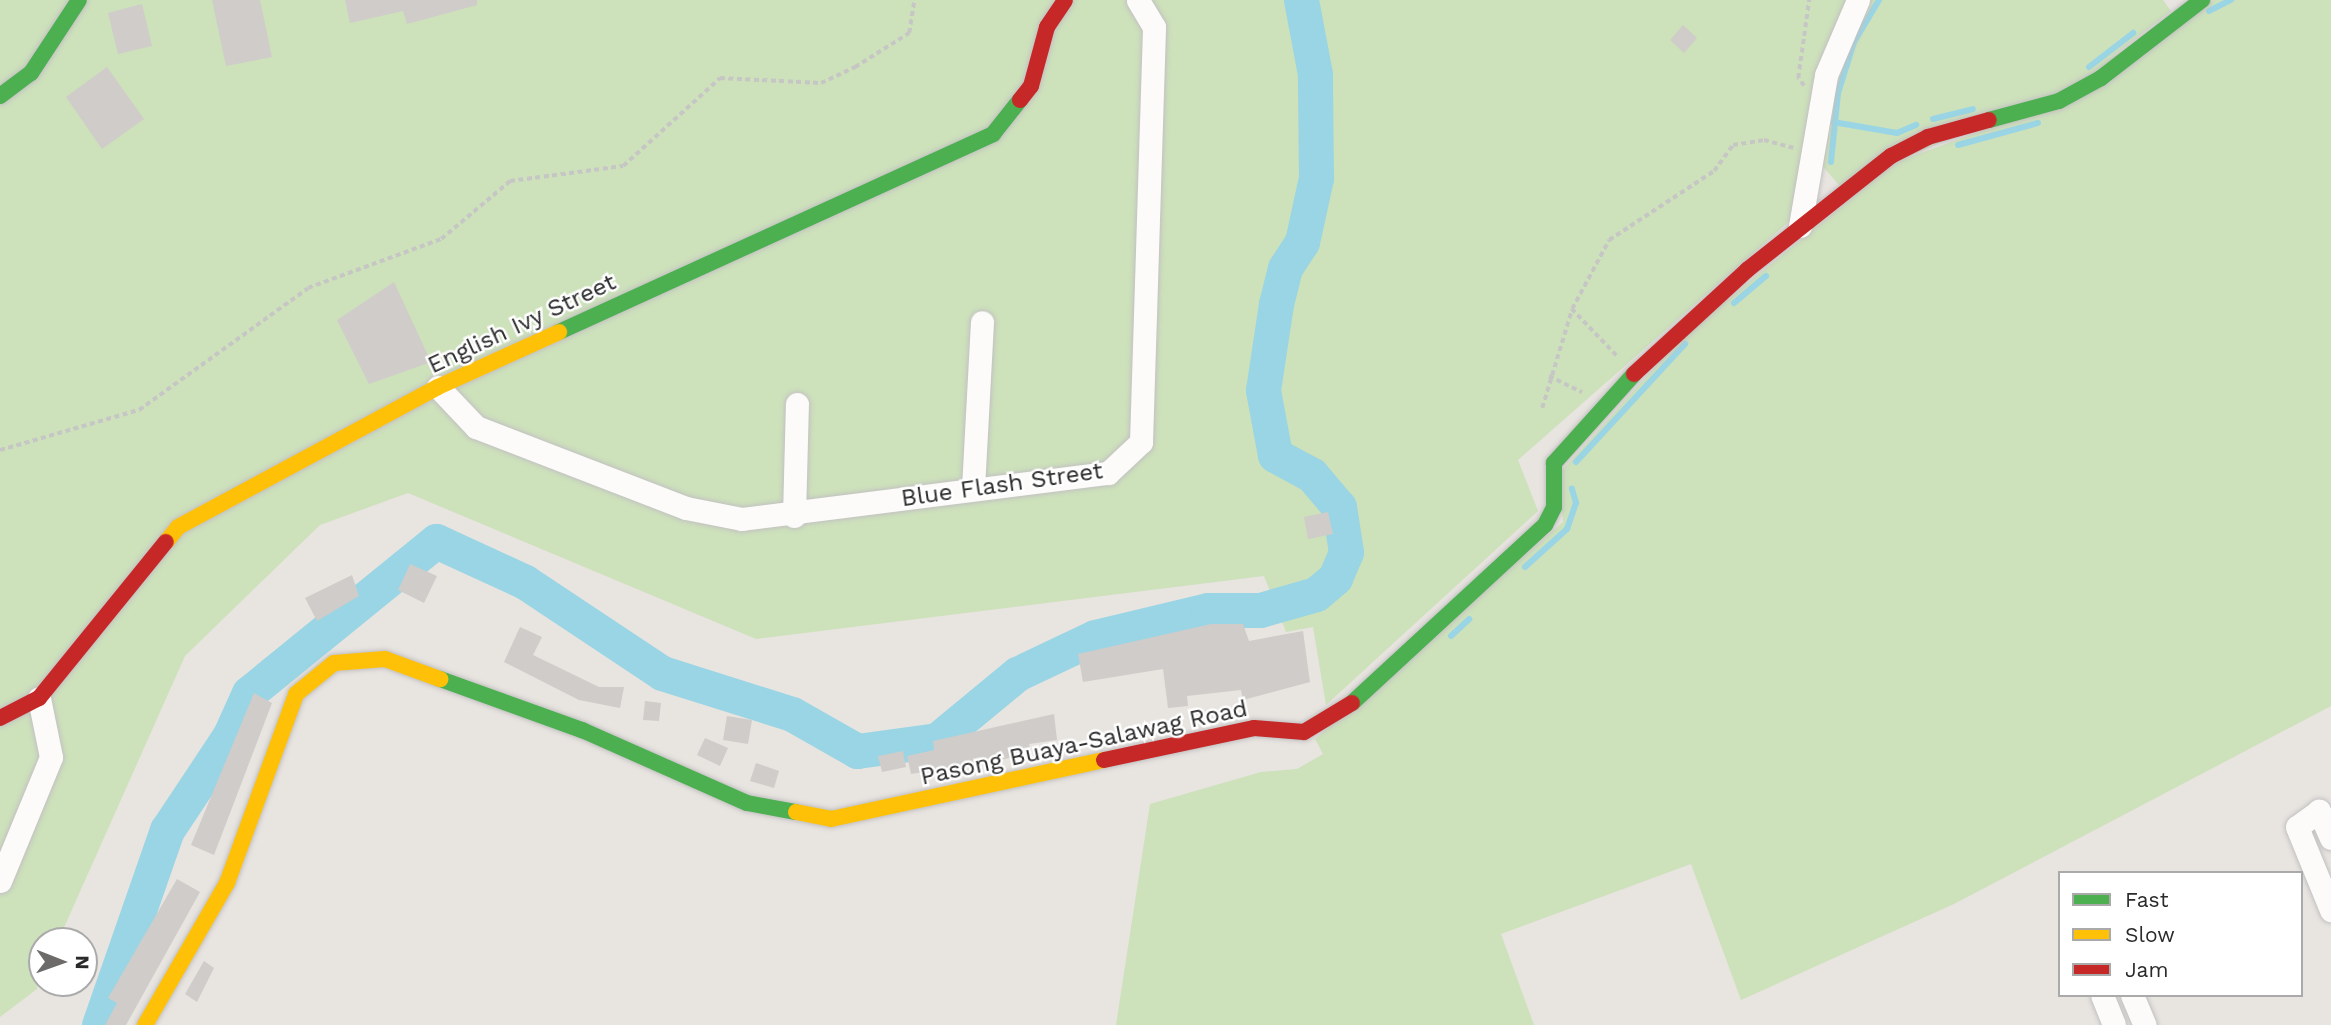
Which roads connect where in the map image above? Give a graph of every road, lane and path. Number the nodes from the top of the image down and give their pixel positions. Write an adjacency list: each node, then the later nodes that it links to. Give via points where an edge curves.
1 (79, 0): 8 (street, via 31,74)
2 (914, 0): 20 (path, via 909,33 855,67 821,83 720,78 623,166 510,181 441,239 308,288 139,410)
3 (1065, 0): 16 (street, English Ivy Street, via 1046,27 1031,86 993,134)
4 (1138, 0): 21 (street, Blue Flash Street, via 1154,27 1141,442 1108,473)
5 (1809, 0): 9 (path, via 1798,79)
6 (1858, 0): 9 (street, via 1835,45)
7 (2202, 0): 11 (street, Pasong Buaya-Salawag Road, via 2080,90 2009,119 1912,144)
8 (0, 96)
9 (1819, 106): 10 (street)
10 (1813, 143): 11 (street); 12 (path, via 1791,149 1764,140 1733,145 1714,171 1609,240)
11 (1800, 226): 14 (street, Pasong Buaya-Salawag Road)
12 (1572, 309): 14 (path); 15 (path)
13 (982, 322): 21 (street)
14 (1635, 372): 18 (street, Pasong Buaya-Salawag Road)
15 (1549, 376): 18 (path); 19 (path)
16 (439, 387): 22 (street, Blue Flash Street, via 476,427 686,508 742,519); 23 (street, English Ivy Street, via 178,527)
17 (797, 404): 22 (street)
18 (1605, 406): 30 (street, Pasong Buaya-Salawag Road, via 1553,463 1554,507 1545,525 1374,687 1304,732 1254,728 831,820 747,803 582,730 385,659 334,663 296,694 227,883)
19 (1542, 408)
20 (0, 450)
21 (973, 488): 22 (street, Blue Flash Street)
22 (794, 516)
23 (39, 698): 24 (street, English Ivy Street); 26 (street, via 51,757)
24 (0, 718)
25 (2331, 838): 27 (street, via 2319,811 2297,827)
26 (0, 881)
27 (2331, 910)
28 (2103, 997): 31 (street)
29 (2133, 997): 32 (street)
30 (145, 1025)
31 (2114, 1025)
32 (2145, 1025)

